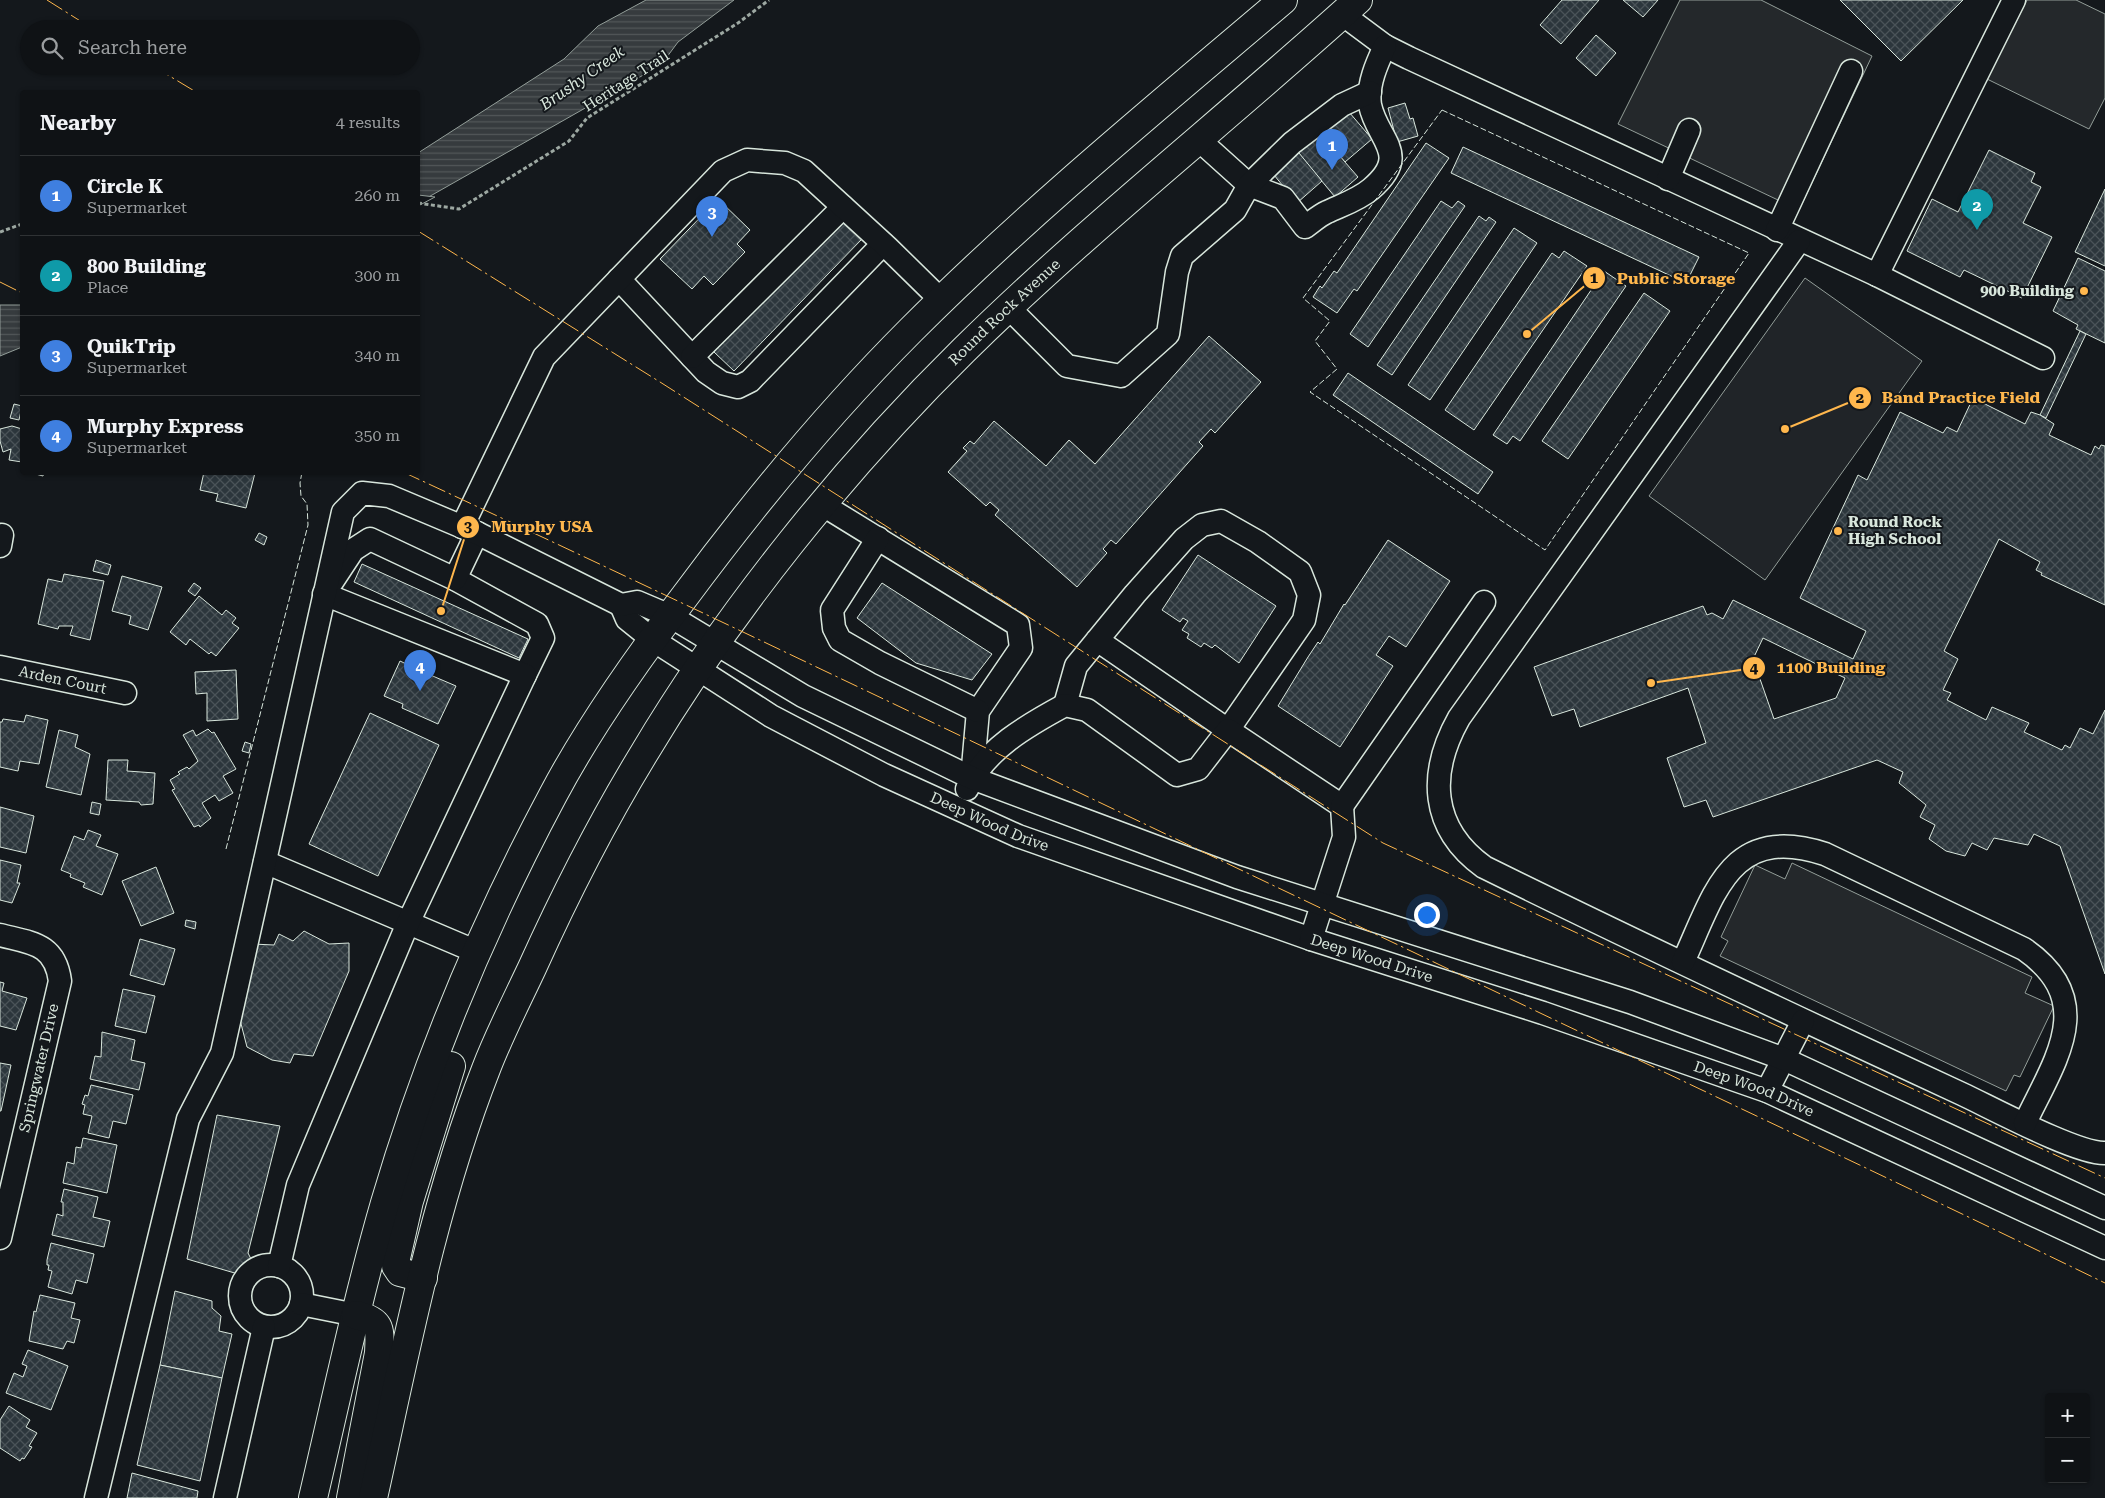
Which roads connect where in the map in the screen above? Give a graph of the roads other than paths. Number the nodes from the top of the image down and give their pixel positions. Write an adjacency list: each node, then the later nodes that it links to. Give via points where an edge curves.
1 (1283, 0): 17 (main road)
2 (2014, 0): 15 (street)
3 (1350, 7): 4 (street); 8 (main road, Round Rock Avenue)
4 (1386, 46): 6 (street); 9 (street)
5 (1851, 71): 12 (street)
6 (1370, 92): 10 (street, via 1334,110 1292,143); 10 (street, via 1370,105 1392,152 1388,167 1372,188 1305,227 1283,198)
7 (1689, 130): 9 (street)
8 (1199, 140): 10 (street); 18 (main road, Round Rock Avenue)
9 (1668, 179): 12 (street)
10 (1249, 184): 18 (street, via 1235,210 1182,256 1168,334 1121,376 1067,366)
11 (843, 207): 14 (street); 16 (street, via 804,171 785,163 747,160 724,171); 19 (street)
12 (1777, 230): 13 (street)
13 (1799, 241): 15 (street); 48 (street, via 1459,718 1447,738 1438,777 1438,794 1446,824 1472,858 1484,867)
14 (883, 244): 17 (street); 19 (street, via 750,381 738,387 722,384)
15 (1877, 275): 20 (street)
16 (619, 279): 19 (street); 22 (street, via 544,357)
17 (940, 300): 28 (main road, via 786,468)
18 (1008, 307): 21 (main road, Round Rock Avenue, via 929,385)
19 (692, 357)
20 (2043, 358)
21 (823, 504): 23 (street); 31 (main road, Round Rock Avenue)
22 (470, 530): 24 (street); 25 (street, via 389,496 362,493 343,512); 27 (street)
23 (878, 538): 37 (street, via 1018,625 1021,648); 37 (street, via 832,610 834,628 840,640)
24 (455, 579): 25 (street, via 370,539 353,550); 34 (street, via 538,624 543,638)
25 (324, 594): 34 (street); 42 (street)
26 (1484, 602): 40 (street)
27 (621, 605): 28 (street, via 637,602); 29 (street, Deep Wood Drive, via 627,619)
28 (670, 616): 29 (main road); 31 (street)
29 (653, 640): 33 (street, Deep Wood Drive); 47 (main road, via 594,725 554,792)
30 (1097, 640): 36 (street, via 1076,666); 38 (street); 38 (street, via 1184,539 1202,526 1221,521 1258,542 1300,572 1308,595 1304,620)
31 (715, 644): 33 (main road, Round Rock Avenue); 39 (street, via 803,696)
32 (0, 667): 35 (street, Arden Court)
33 (697, 670): 41 (street, Deep Wood Drive, via 796,729 884,775); 60 (main road, Round Rock Avenue, via 611,810 505,1026 466,1126)
34 (524, 675): 44 (street)
35 (125, 693)
36 (1065, 705): 38 (street, via 1087,710 1177,775 1198,769); 39 (street, via 1006,742)
37 (978, 711): 39 (street)
38 (1228, 730): 40 (street)
39 (972, 778): 41 (street); 43 (street, via 1236,878)
40 (1342, 806): 43 (street, via 1344,837)
41 (958, 808): 46 (street, Deep Wood Drive, via 1036,843)
42 (265, 862): 44 (street); 64 (street, via 222,1053 188,1119)
43 (1323, 903): 46 (street); 51 (street, via 1630,1002)
44 (408, 923): 47 (street); 59 (street, via 298,1185)
45 (0, 935): 55 (street, Springwater Drive, via 39,945 51,954 58,966 60,981)
46 (1311, 939): 52 (street, Deep Wood Drive, via 1543,1013)
47 (477, 952): 49 (main road)
48 (1683, 962): 50 (street); 53 (street, via 1717,889 1740,860 1758,850 1783,846 1806,848 1834,858 2024,949 2054,976 2065,1002 2065,1033)
49 (456, 1002): 60 (main road, via 461,1038 422,1158 396,1258 400,1272); 62 (main road, via 398,1162)
50 (1803, 1021): 51 (street); 53 (street)
51 (1784, 1059): 52 (street); 56 (street)
52 (1767, 1091): 58 (street, Deep Wood Drive)
53 (2025, 1124): 54 (street, via 2079,1148)
54 (2105, 1153)
55 (8, 1168): 57 (street, Springwater Drive)
56 (2105, 1208)
57 (1, 1228)
58 (2105, 1248)
59 (279, 1266): 61 (street, via 297,1278 302,1288); 63 (street, via 260,1268 252,1273 242,1289 241,1299 248,1316)
60 (423, 1278): 68 (main road, Round Rock Avenue)
61 (301, 1304): 62 (street); 63 (street, via 294,1318 286,1324)
62 (356, 1315): 66 (main road); 67 (main road, via 371,1318 380,1332 379,1353)
63 (264, 1327): 65 (street)
64 (96, 1498)
65 (225, 1498)
66 (313, 1498)
67 (351, 1498)
68 (373, 1498)

